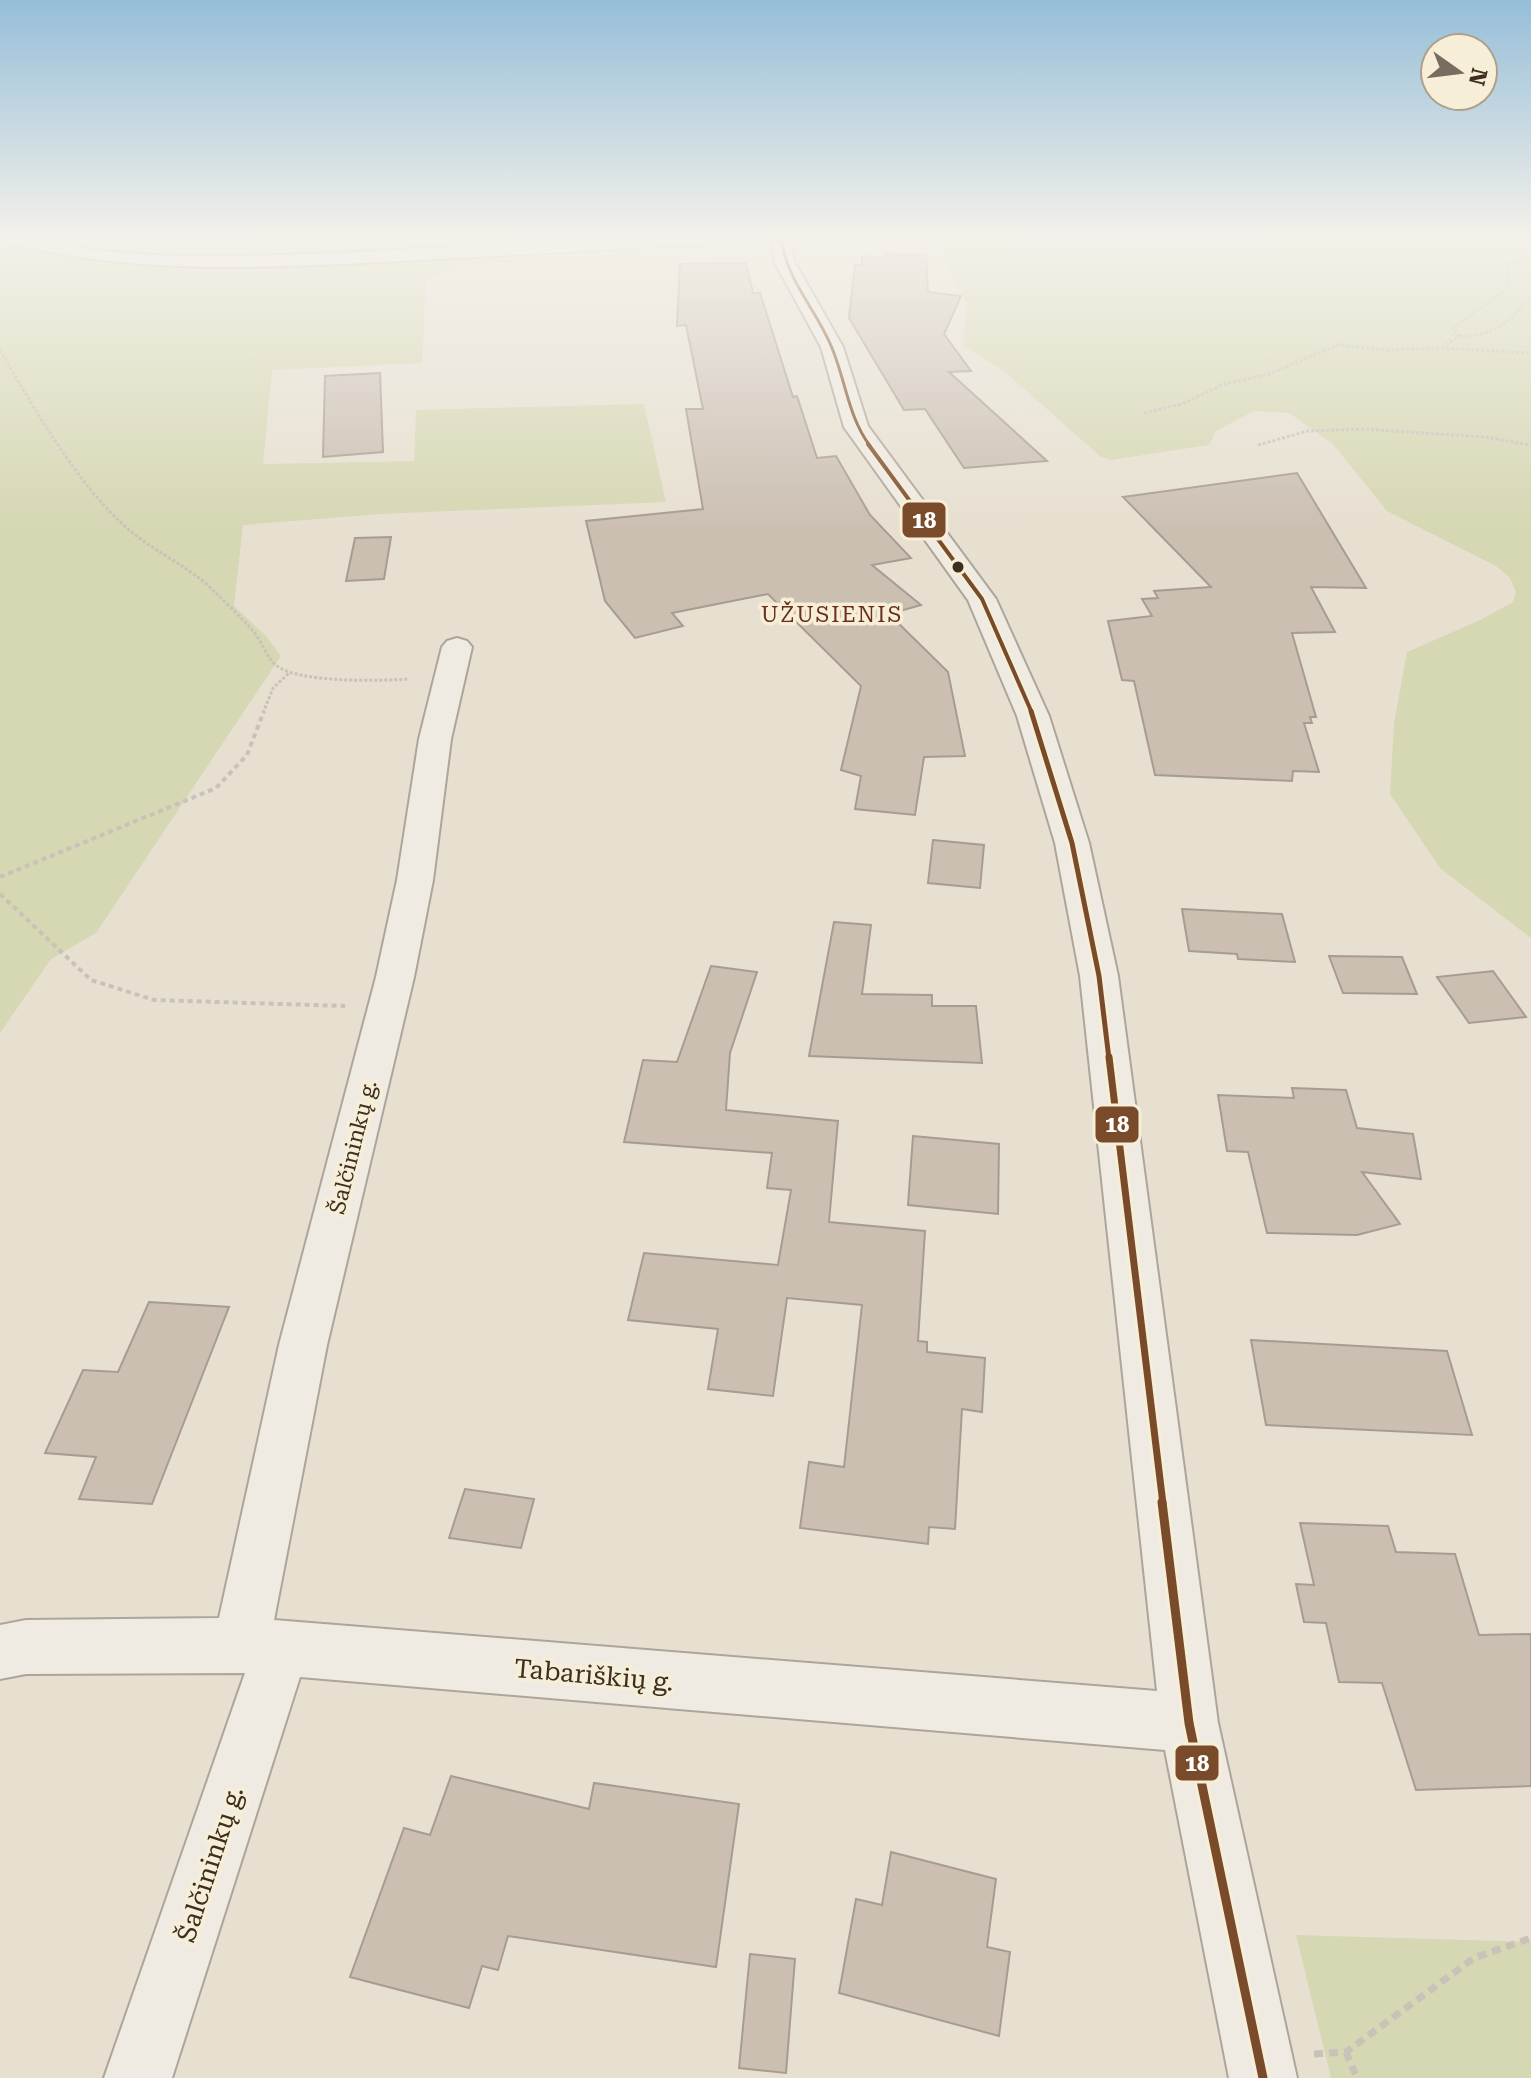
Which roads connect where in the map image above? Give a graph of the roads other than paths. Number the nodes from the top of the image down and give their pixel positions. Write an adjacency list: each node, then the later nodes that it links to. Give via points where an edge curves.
1 (825, 334): 5 (street, via 856,427 982,599 1033,716 1072,843 1099,976)
2 (454, 662): 3 (street, Šalčininkų g., via 435,739 415,880 388,1008 303,1345)
3 (261, 1647): 4 (street, Tabariškių g., via 26,1647); 5 (street, Tabariškių g.); 7 (street, Šalčininkų g.)
4 (0, 1652)
5 (1189, 1723): 6 (street)
6 (1261, 2068)
7 (138, 2078)

